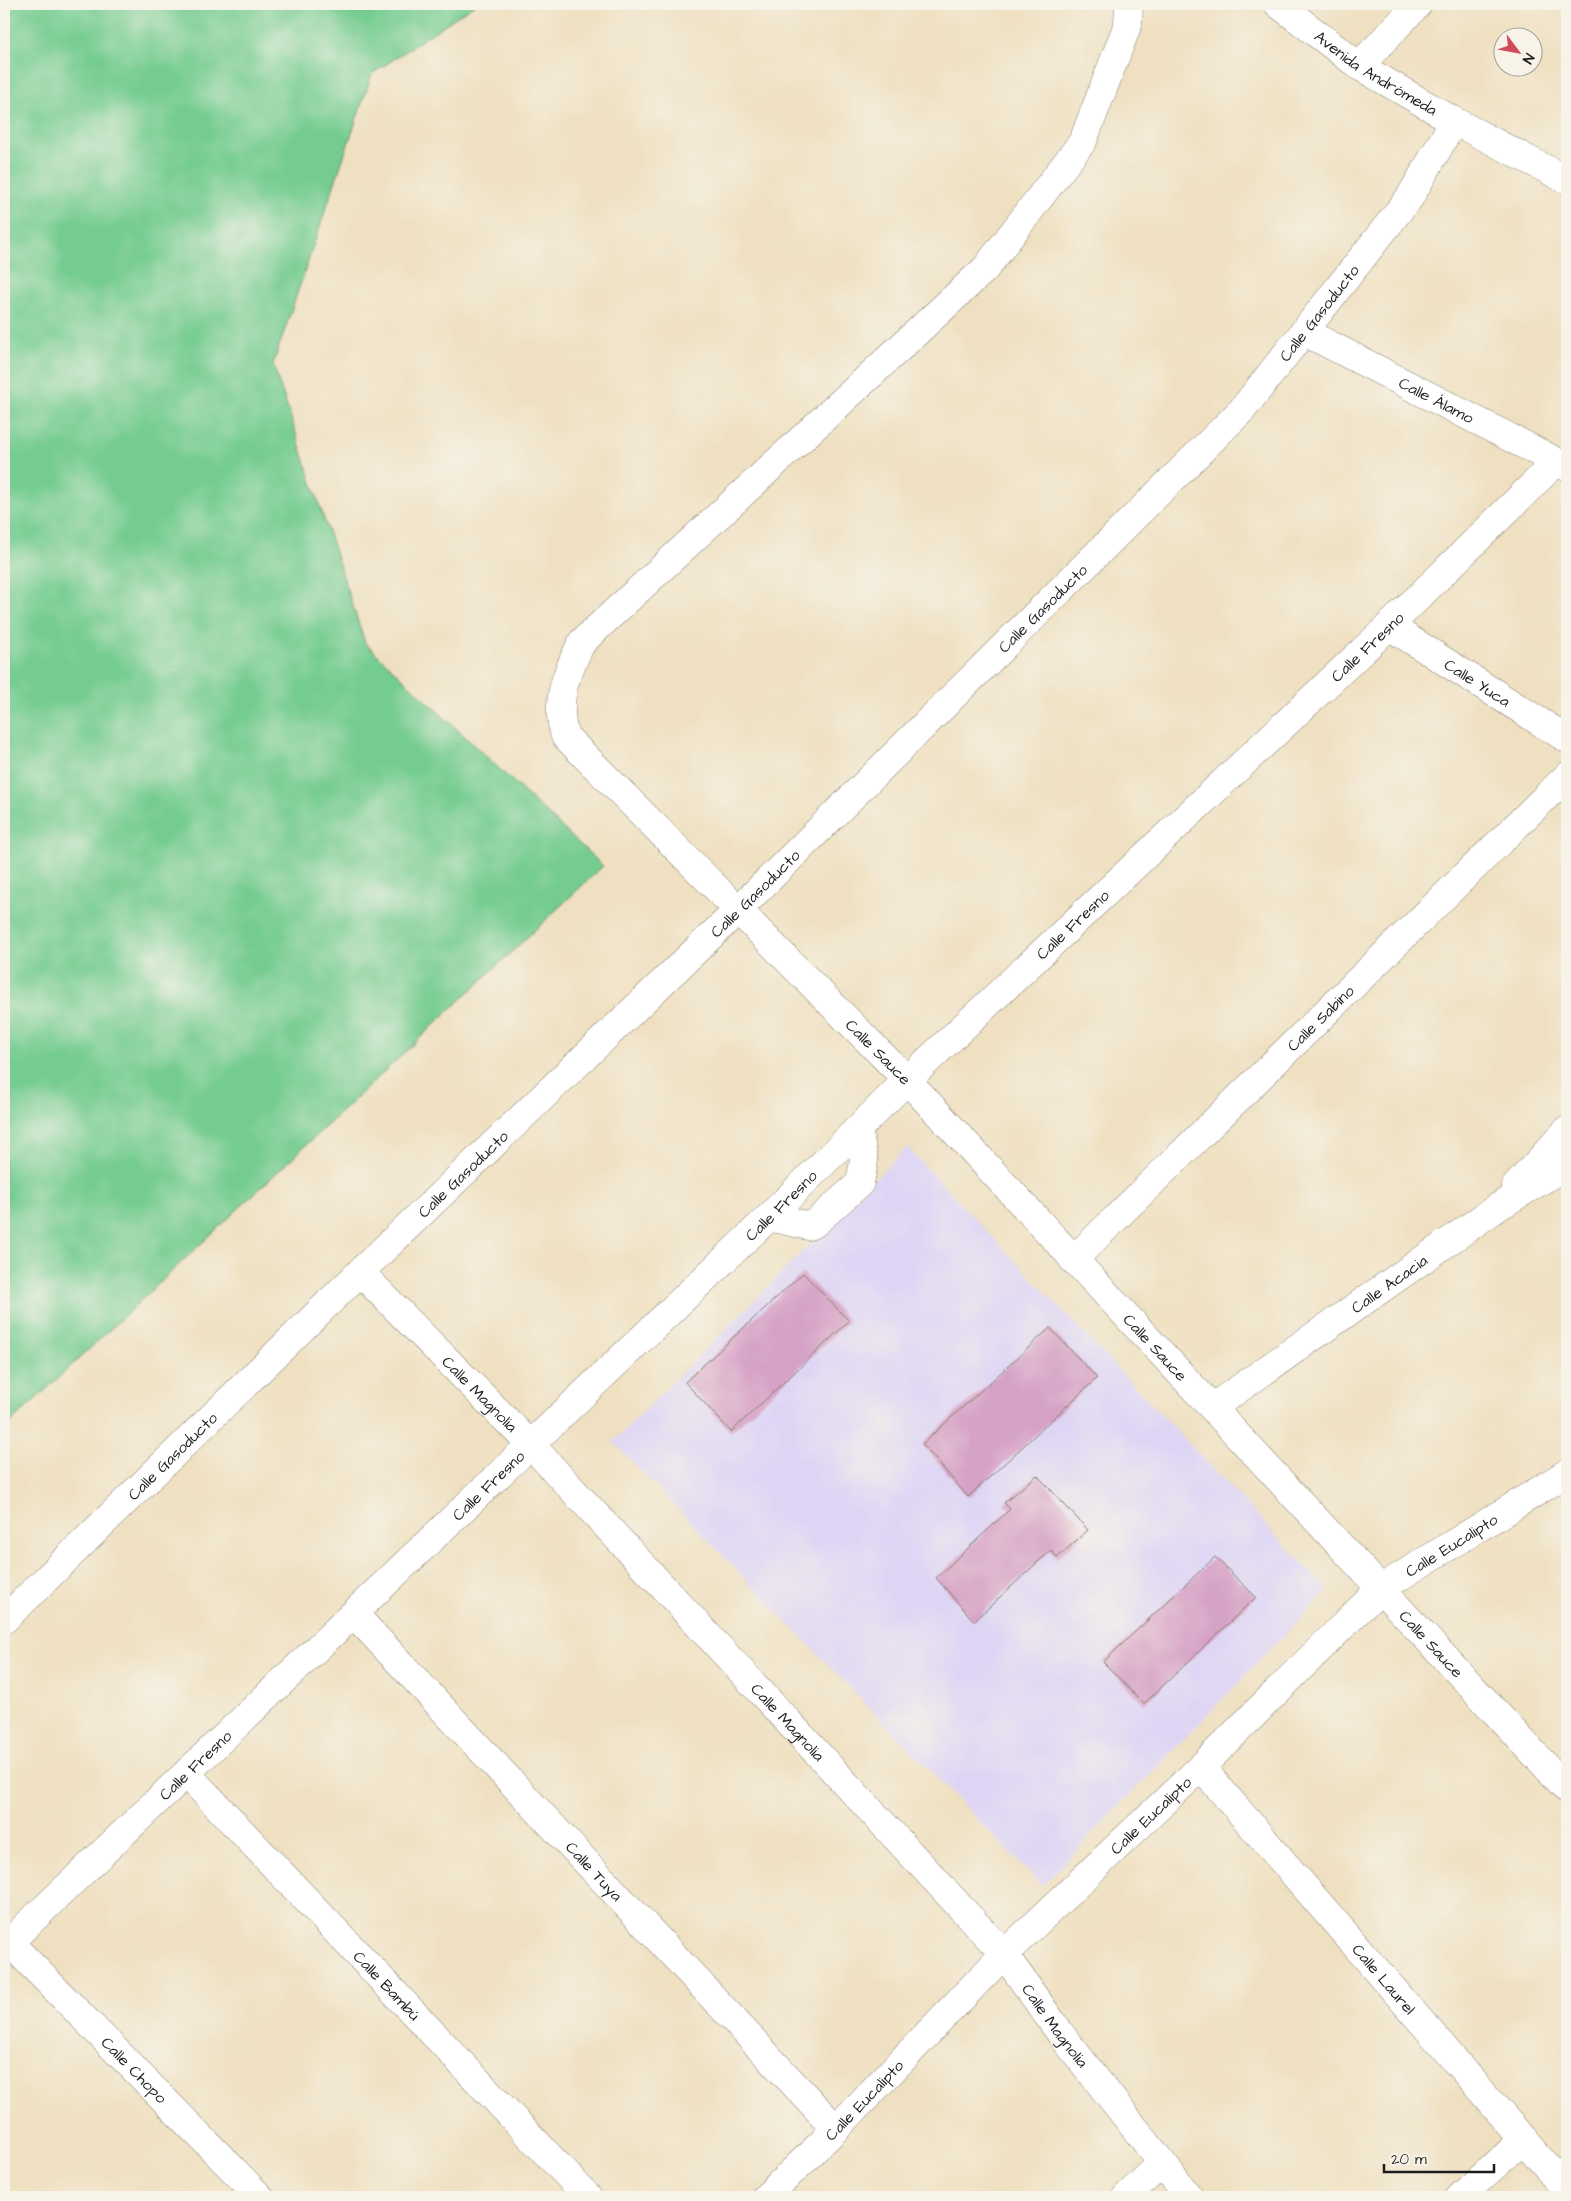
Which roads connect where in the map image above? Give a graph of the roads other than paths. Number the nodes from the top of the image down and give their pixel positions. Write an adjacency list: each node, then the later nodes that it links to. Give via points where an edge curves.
1 (1129, 4): 12 (street, Calle Sauce, via 1128,24 1083,141 985,269 582,642 568,670 560,697 564,736)
2 (1278, 4): 4 (street, Avenida Andrómeda)
3 (1418, 4): 4 (street)
4 (1359, 66): 5 (street, Avenida Andrómeda)
5 (1454, 121): 6 (street, Avenida Andrómeda); 7 (street, Calle Gasoducto, via 1410,197)
6 (1567, 180)
7 (1305, 332): 8 (street, Calle Álamo); 12 (street, Calle Gasoducto, via 1242,410)
8 (1562, 464): 9 (street, Calle Fresno)
9 (1389, 626): 10 (street, Calle Yuca); 13 (street, Calle Fresno)
10 (1567, 739)
11 (1567, 776): 19 (street, Calle Sabino)
12 (738, 910): 13 (street, Calle Sauce); 20 (street, Calle Gasoducto)
13 (907, 1080): 14 (street, Calle Fresno); 19 (street, Calle Sauce)
14 (858, 1128): 18 (street, Calle Fresno); 18 (street, via 864,1161 860,1183 809,1226)
15 (1567, 1130): 17 (street)
16 (1567, 1165): 17 (street, Calle Acacia)
17 (1498, 1206): 21 (street, Calle Acacia)
18 (769, 1217): 22 (street, Calle Fresno)
19 (1073, 1260): 21 (street, Calle Sauce)
20 (360, 1272): 22 (street, Calle Magnolia); 26 (street, Calle Gasoducto)
21 (1213, 1407): 24 (street, Calle Sauce)
22 (531, 1445): 25 (street, Calle Fresno); 32 (street, Calle Magnolia)
23 (1567, 1474): 24 (street, Calle Eucalipto)
24 (1380, 1589): 27 (street, Calle Sauce); 28 (street, Calle Eucalipto)
25 (354, 1614): 29 (street, Calle Fresno); 33 (street, Calle Tuya)
26 (4, 1620)
27 (1558, 1763): 30 (street, Calle Sauce)
28 (1201, 1767): 32 (street, Calle Eucalipto); 34 (street, Calle Laurel)
29 (187, 1774): 31 (street, Calle Fresno); 38 (street, Calle Bambú)
30 (1567, 1789)
31 (7, 1945): 37 (street, Calle Chopo)
32 (1004, 1954): 33 (street, Calle Eucalipto); 35 (street, Calle Magnolia)
33 (836, 2129): 39 (street, Calle Eucalipto)
34 (1524, 2139): 36 (street, Calle Laurel); 42 (street)
35 (1161, 2164): 40 (street); 41 (street, Calle Magnolia)
36 (1567, 2190)
37 (260, 2197)
38 (588, 2197)
39 (766, 2197)
40 (1126, 2197)
41 (1189, 2197)
42 (1460, 2197)

